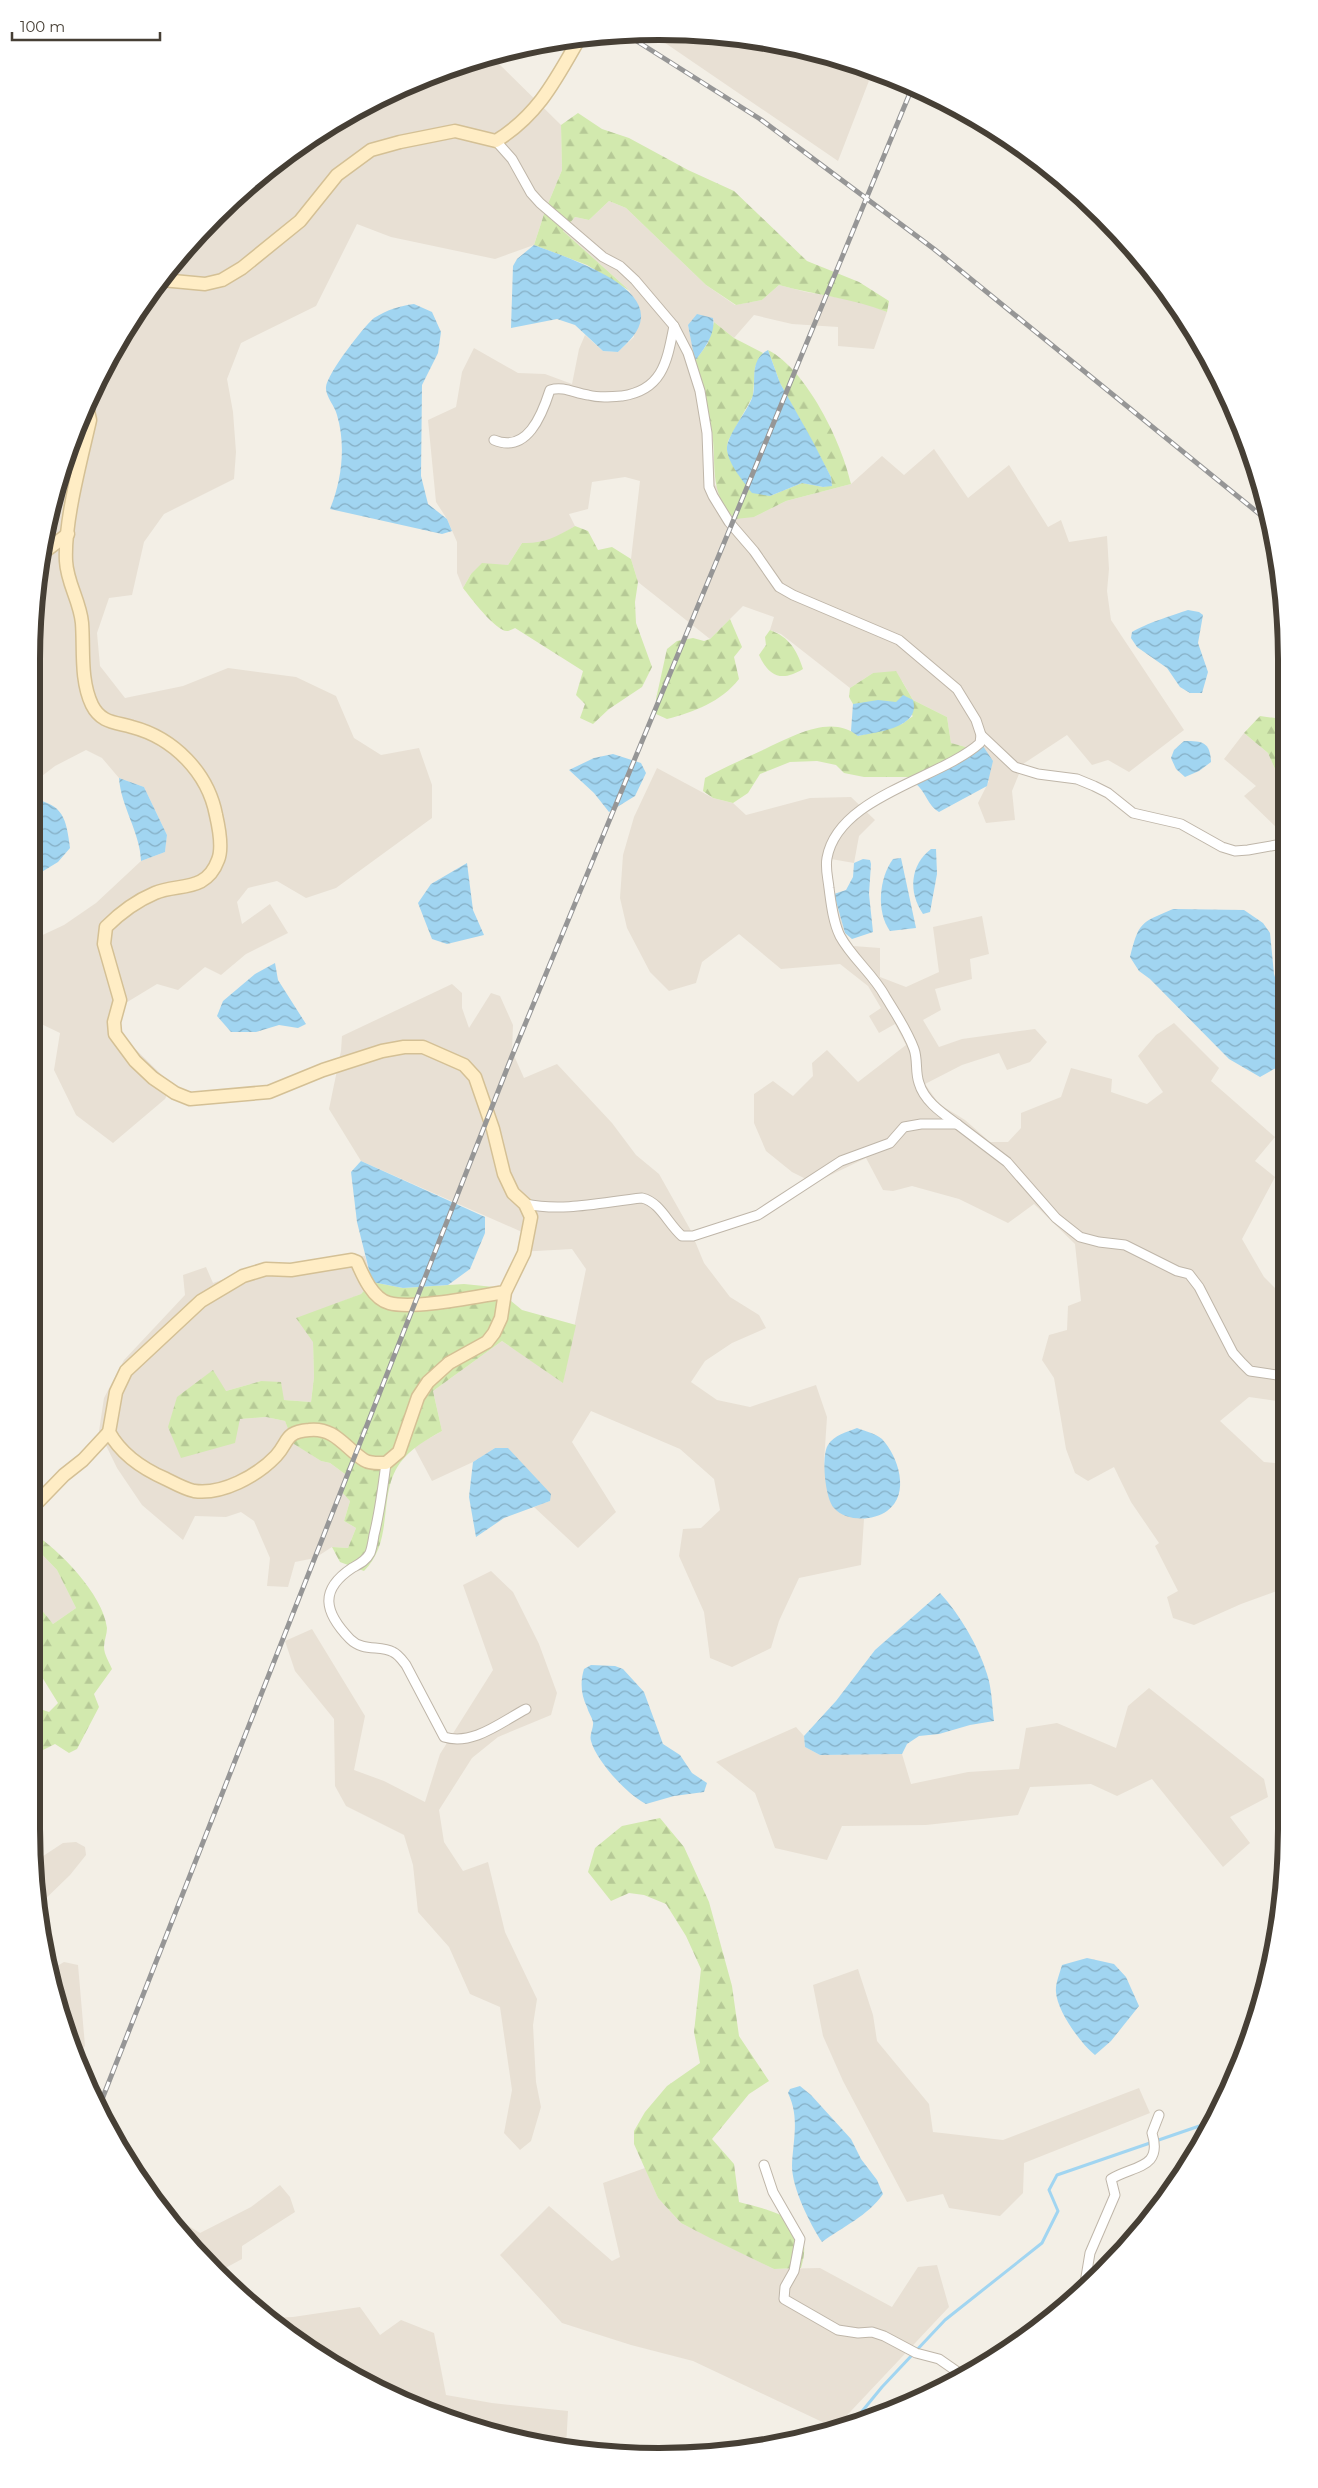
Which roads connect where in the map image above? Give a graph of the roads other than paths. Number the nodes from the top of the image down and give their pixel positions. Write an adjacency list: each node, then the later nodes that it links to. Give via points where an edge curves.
1 (575, 45): 2 (street, via 548,93 529,117)
2 (496, 141): 3 (street, via 455,131 371,150 338,175 300,221 242,268 222,280 205,284); 4 (street, via 512,159 540,203 603,257 620,266)
3 (169, 281)
4 (674, 326): 6 (street, via 665,363 653,385 635,394 607,398 565,389 550,390 541,416 526,436 516,442 502,444); 9 (street, via 688,353 700,391 707,433 709,487 729,522 779,586 793,596 899,640 957,689 976,720)
5 (89, 417): 7 (street)
6 (494, 440)
7 (68, 534): 8 (street); 12 (street, via 66,561 69,580 80,607 81,648 91,703 107,722 149,733 193,765 207,784 218,826 218,860 206,877 190,887 156,892 128,908 106,927 104,944 120,1000 114,1022 115,1034 124,1048 153,1078 190,1100 269,1092 382,1051 423,1047 464,1065 475,1077 504,1174 513,1194)
8 (50, 547)
9 (981, 735): 10 (street, via 1015,767 1038,774 1077,779 1108,793 1133,813 1181,824 1222,847 1235,851); 11 (street, via 980,743 973,749 869,804 832,842 826,868 839,934 861,967 884,993 907,1033 916,1052 919,1083 925,1096)
10 (1278, 845)
11 (956, 1124): 12 (street, via 904,1127 890,1142 841,1161 758,1216 693,1236 682,1236 651,1200 642,1198 569,1207); 14 (street, via 1007,1162 1056,1218 1080,1237 1125,1245 1189,1274 1233,1353 1250,1371)
12 (525, 1204): 13 (street, via 530,1217 524,1253)
13 (505, 1292): 15 (street, via 411,1305 388,1303 376,1294 357,1262 352,1260 291,1270 266,1269 243,1276 201,1301 126,1371 116,1392); 16 (street, via 494,1332 487,1342 449,1362 428,1382 418,1396 399,1452)
14 (1278, 1375)
15 (108, 1432): 16 (street, via 134,1461 193,1491 214,1491 262,1469 277,1455 283,1442 294,1433 310,1429 323,1430 341,1439 365,1461); 17 (street, via 84,1460 64,1474)
16 (386, 1463): 18 (street, via 370,1553 363,1562 332,1584 328,1595 338,1622 351,1640 398,1655 444,1737 470,1739)
17 (40, 1500)
18 (526, 1709)
19 (1159, 2115): 21 (street, via 1152,2133 1155,2153 1146,2163 1111,2179 1115,2195 1090,2253)
20 (764, 2165): 22 (street, via 773,2192 800,2239 784,2299 838,2330 872,2332 938,2359)
21 (1086, 2277)
22 (956, 2371)

